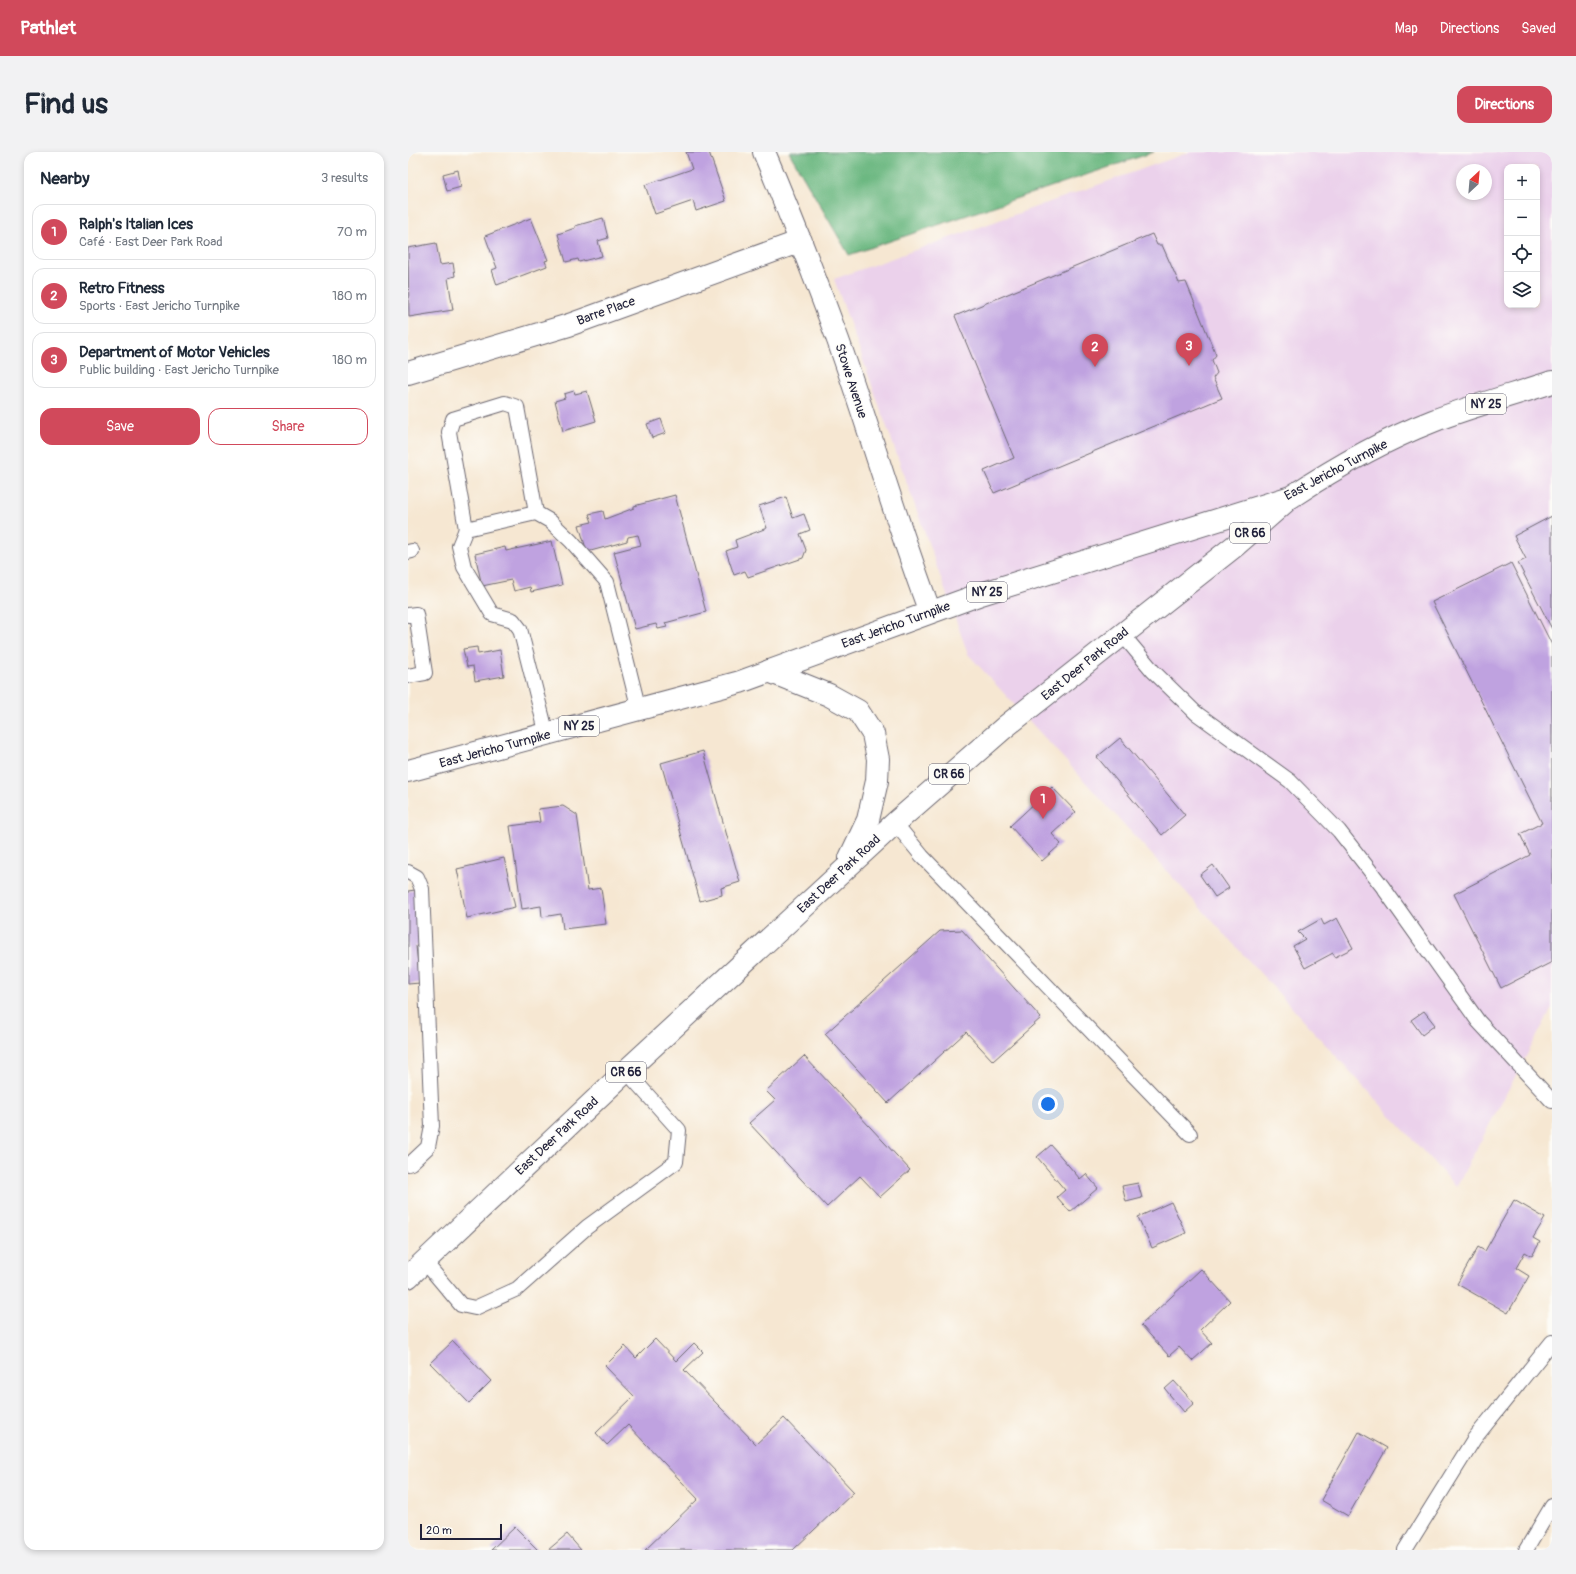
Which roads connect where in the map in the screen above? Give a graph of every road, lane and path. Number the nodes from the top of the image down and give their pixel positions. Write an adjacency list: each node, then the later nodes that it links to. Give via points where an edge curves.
1 (764, 152): 2 (main road, Stowe Avenue)
2 (800, 241): 3 (main road, Barre Place, via 569,325); 8 (main road, Stowe Avenue, via 838,341 910,560)
3 (408, 372)
4 (1552, 382): 5 (main road, East Jericho Turnpike / NY 25, via 1433,421 1308,484)
5 (1291, 497): 8 (main road, East Jericho Turnpike / NY 25); 10 (main road, East Deer Park Road / CR 66, via 1236,545)
6 (536, 513): 7 (lane); 7 (lane, via 517,407 505,403 453,419 449,432); 13 (lane, via 550,521 571,541 607,582)
7 (466, 529): 14 (lane, via 459,546 464,567 492,614 513,620 520,629)
8 (930, 612): 11 (main road, East Jericho Turnpike / NY 25)
9 (408, 615): 12 (lane, via 416,614 425,673)
10 (1122, 634): 16 (main road, East Deer Park Road / CR 66, via 1005,727); 20 (lane, via 1196,713 1290,781 1339,831 1382,886 1478,1021)
11 (769, 671): 13 (main road, East Jericho Turnpike / NY 25, via 740,682); 17 (main road, via 829,695 858,711 873,734 878,759 877,781 868,820)
12 (408, 676)
13 (639, 710): 14 (main road, East Jericho Turnpike / NY 25)
14 (547, 735): 15 (main road, East Jericho Turnpike / NY 25)
15 (408, 771)
16 (895, 823): 17 (main road, East Deer Park Road / CR 66); 21 (lane, via 922,856)
17 (844, 868): 19 (main road, East Deer Park Road / CR 66)
18 (408, 872): 22 (lane, via 417,877 422,889 432,1126 428,1147)
19 (626, 1071): 23 (main road, East Deer Park Road / CR 66); 23 (lane, via 679,1130 676,1162 587,1227 517,1289 475,1308 461,1305)
20 (1552, 1101)
21 (1190, 1134)
22 (408, 1164)
23 (424, 1261): 24 (main road, East Deer Park Road / CR 66)
24 (408, 1277)
25 (1552, 1342): 27 (lane, via 1474,1438)
26 (1552, 1506): 28 (lane)
27 (1405, 1550)
28 (1526, 1550)

